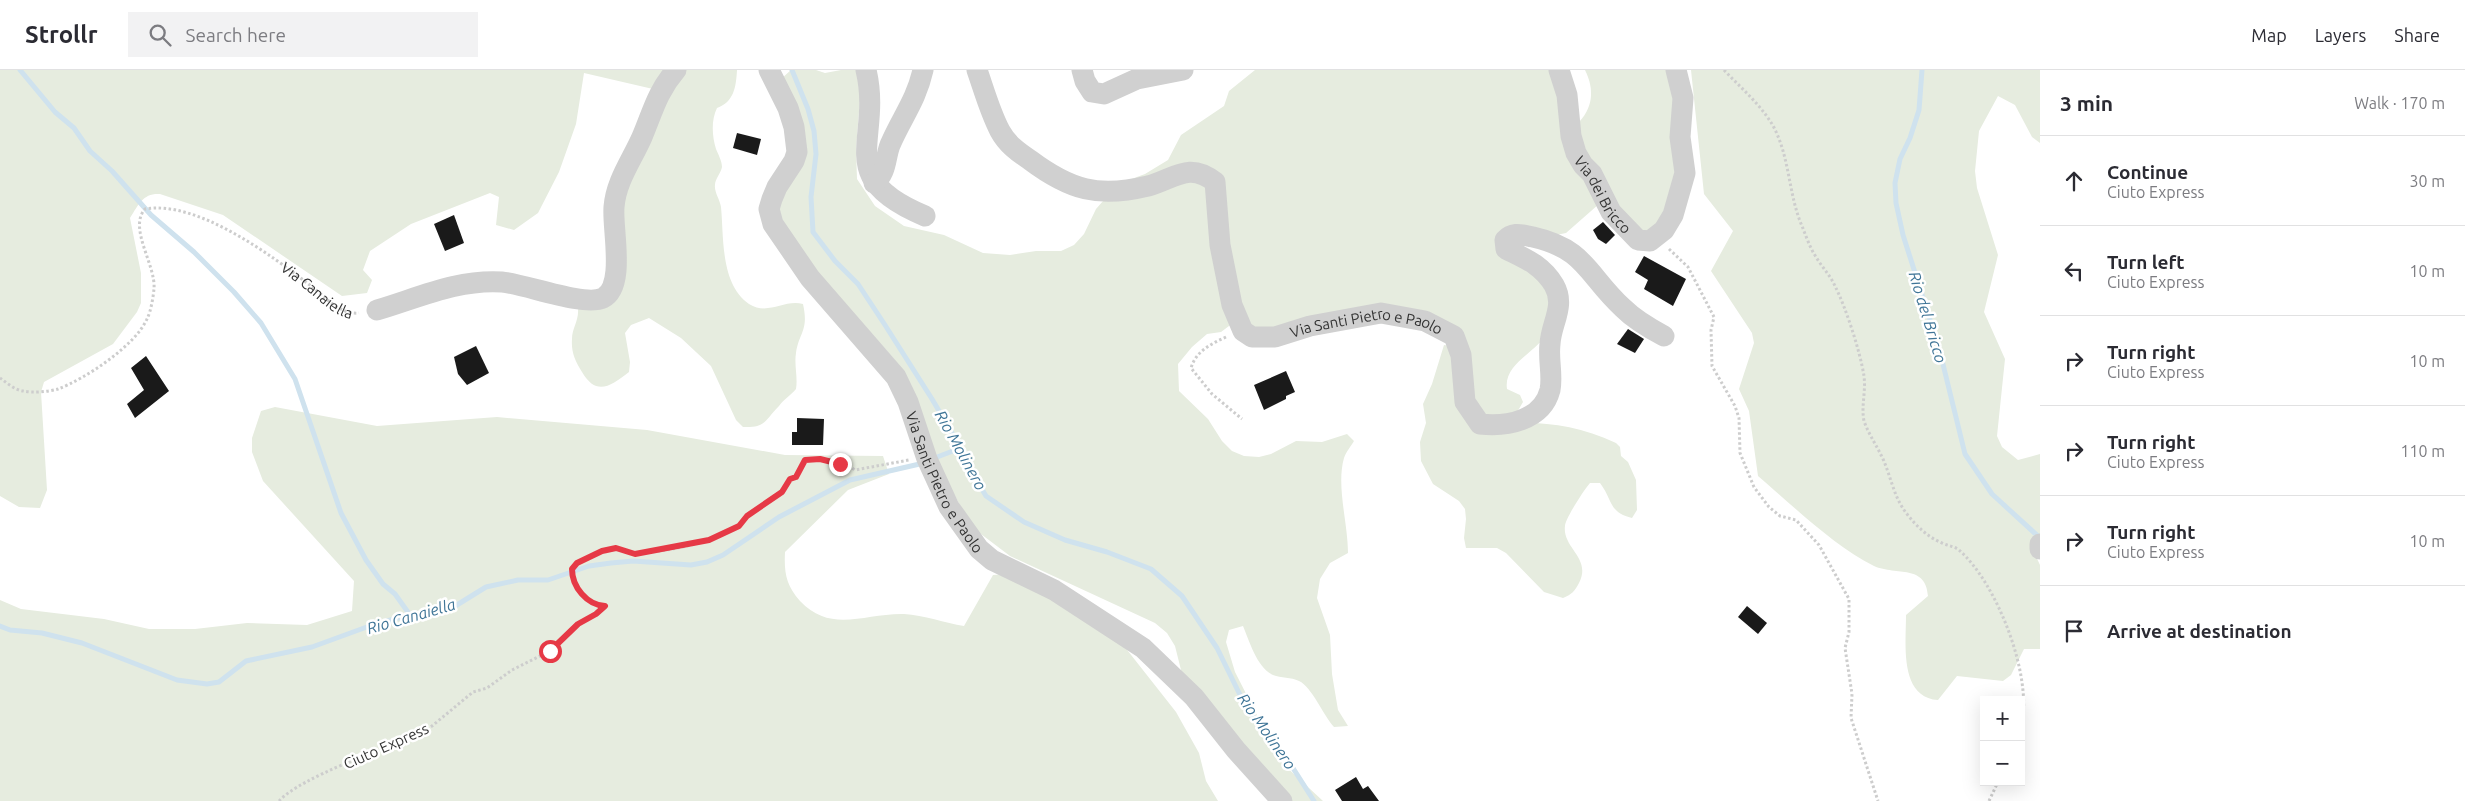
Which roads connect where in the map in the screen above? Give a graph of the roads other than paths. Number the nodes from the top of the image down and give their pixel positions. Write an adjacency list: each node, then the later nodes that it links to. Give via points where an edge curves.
1 (676, 70): 12 (street, Via Canaiella, via 655,101 617,192 614,228 616,276 613,286 603,298 577,298 504,282 483,282 456,285)
2 (866, 70): 10 (street, via 869,101 866,164)
3 (924, 70): 10 (street, via 914,102 889,148 881,178)
4 (977, 70): 13 (street, Via Santi Pietro e Paolo, via 1000,131 1007,141 1039,168 1067,185 1103,192 1148,186 1191,172 1204,173 1215,182 1220,245 1232,304 1243,330 1252,337 1275,337 1310,326 1381,313 1425,321 1454,336 1460,355 1465,402 1480,424 1498,426 1524,420 1546,400 1550,390 1550,345 1560,304 1555,287 1543,269 1506,249 1505,240 1516,234 1548,240 1571,250 1624,310)
5 (1082, 70): 6 (street, via 1092,92 1104,94 1137,79)
6 (1183, 70)
7 (1559, 70): 8 (street, Via dei Bricco, via 1567,95 1576,153 1592,174 1611,212 1638,240 1654,240 1664,230 1673,215 1686,173 1680,137 1683,98)
8 (1676, 70)
9 (772, 71): 16 (street, Via Santi Pietro e Paolo, via 794,127 797,152 772,199 773,224 810,278 896,376 949,507 979,549 992,560 1054,590 1143,648 1194,697 1230,744)
10 (874, 183): 11 (street, via 898,205)
11 (925, 216)
12 (377, 310)
13 (1664, 336)
14 (2040, 544): 15 (street)
15 (2040, 549)
16 (1282, 801)

